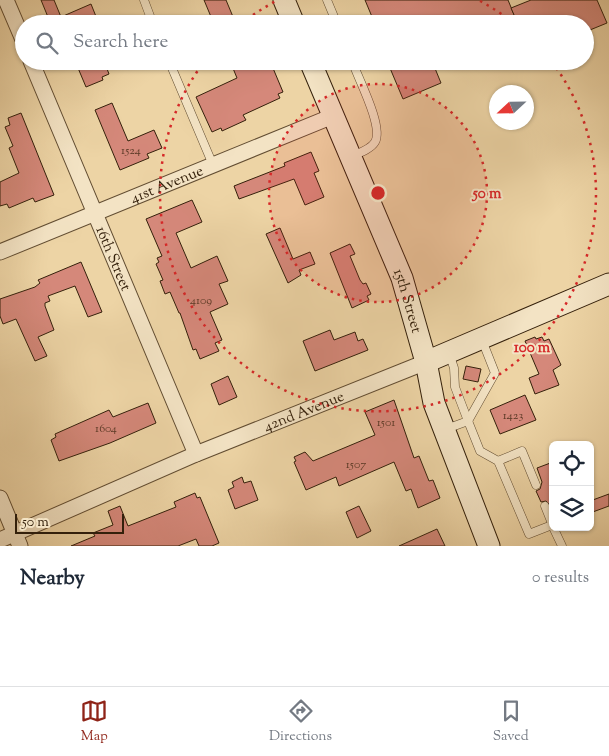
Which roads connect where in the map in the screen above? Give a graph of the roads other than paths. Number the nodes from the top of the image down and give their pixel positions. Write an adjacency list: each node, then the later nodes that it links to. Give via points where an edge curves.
1 (6, 0): 8 (street)
2 (144, 0): 5 (lane)
3 (284, 0): 6 (main road)
4 (328, 0): 7 (lane)
5 (150, 15)
6 (290, 15)
7 (334, 15)
8 (15, 21)
9 (35, 70): 16 (street, 16th Street)
10 (173, 70): 15 (lane)
11 (314, 70): 13 (main road, 15th Street)
12 (356, 70): 14 (lane, via 375,120 377,134 372,145)
13 (333, 116): 14 (main road, 15th Street); 15 (street, 41st Avenue)
14 (350, 157): 21 (main road, 15th Street, via 402,278)
15 (213, 165): 16 (street, 41st Avenue)
16 (95, 213): 17 (street, 41st Avenue); 24 (street, 16th Street)
17 (0, 252)
18 (609, 284): 19 (main road, 42nd Avenue)
19 (482, 339): 20 (main road, 42nd Avenue); 22 (lane, via 495,373)
20 (449, 353): 21 (main road, 42nd Avenue); 22 (lane, via 455,387)
21 (426, 362): 23 (main road, 15th Street, via 434,403); 24 (street, 42nd Avenue)
22 (468, 420): 23 (lane); 25 (lane, via 480,451)
23 (444, 430): 34 (main road, 15th Street)
24 (196, 454): 33 (street, 42nd Avenue)
25 (498, 461): 26 (lane, via 522,452); 30 (lane, via 529,534)
26 (536, 485)
27 (0, 498): 33 (street)
28 (545, 506): 29 (lane)
29 (549, 516)
30 (549, 527)
31 (555, 531): 35 (lane)
32 (0, 540): 33 (street, 42nd Avenue)
33 (17, 540)
34 (489, 546)
35 (562, 546)

